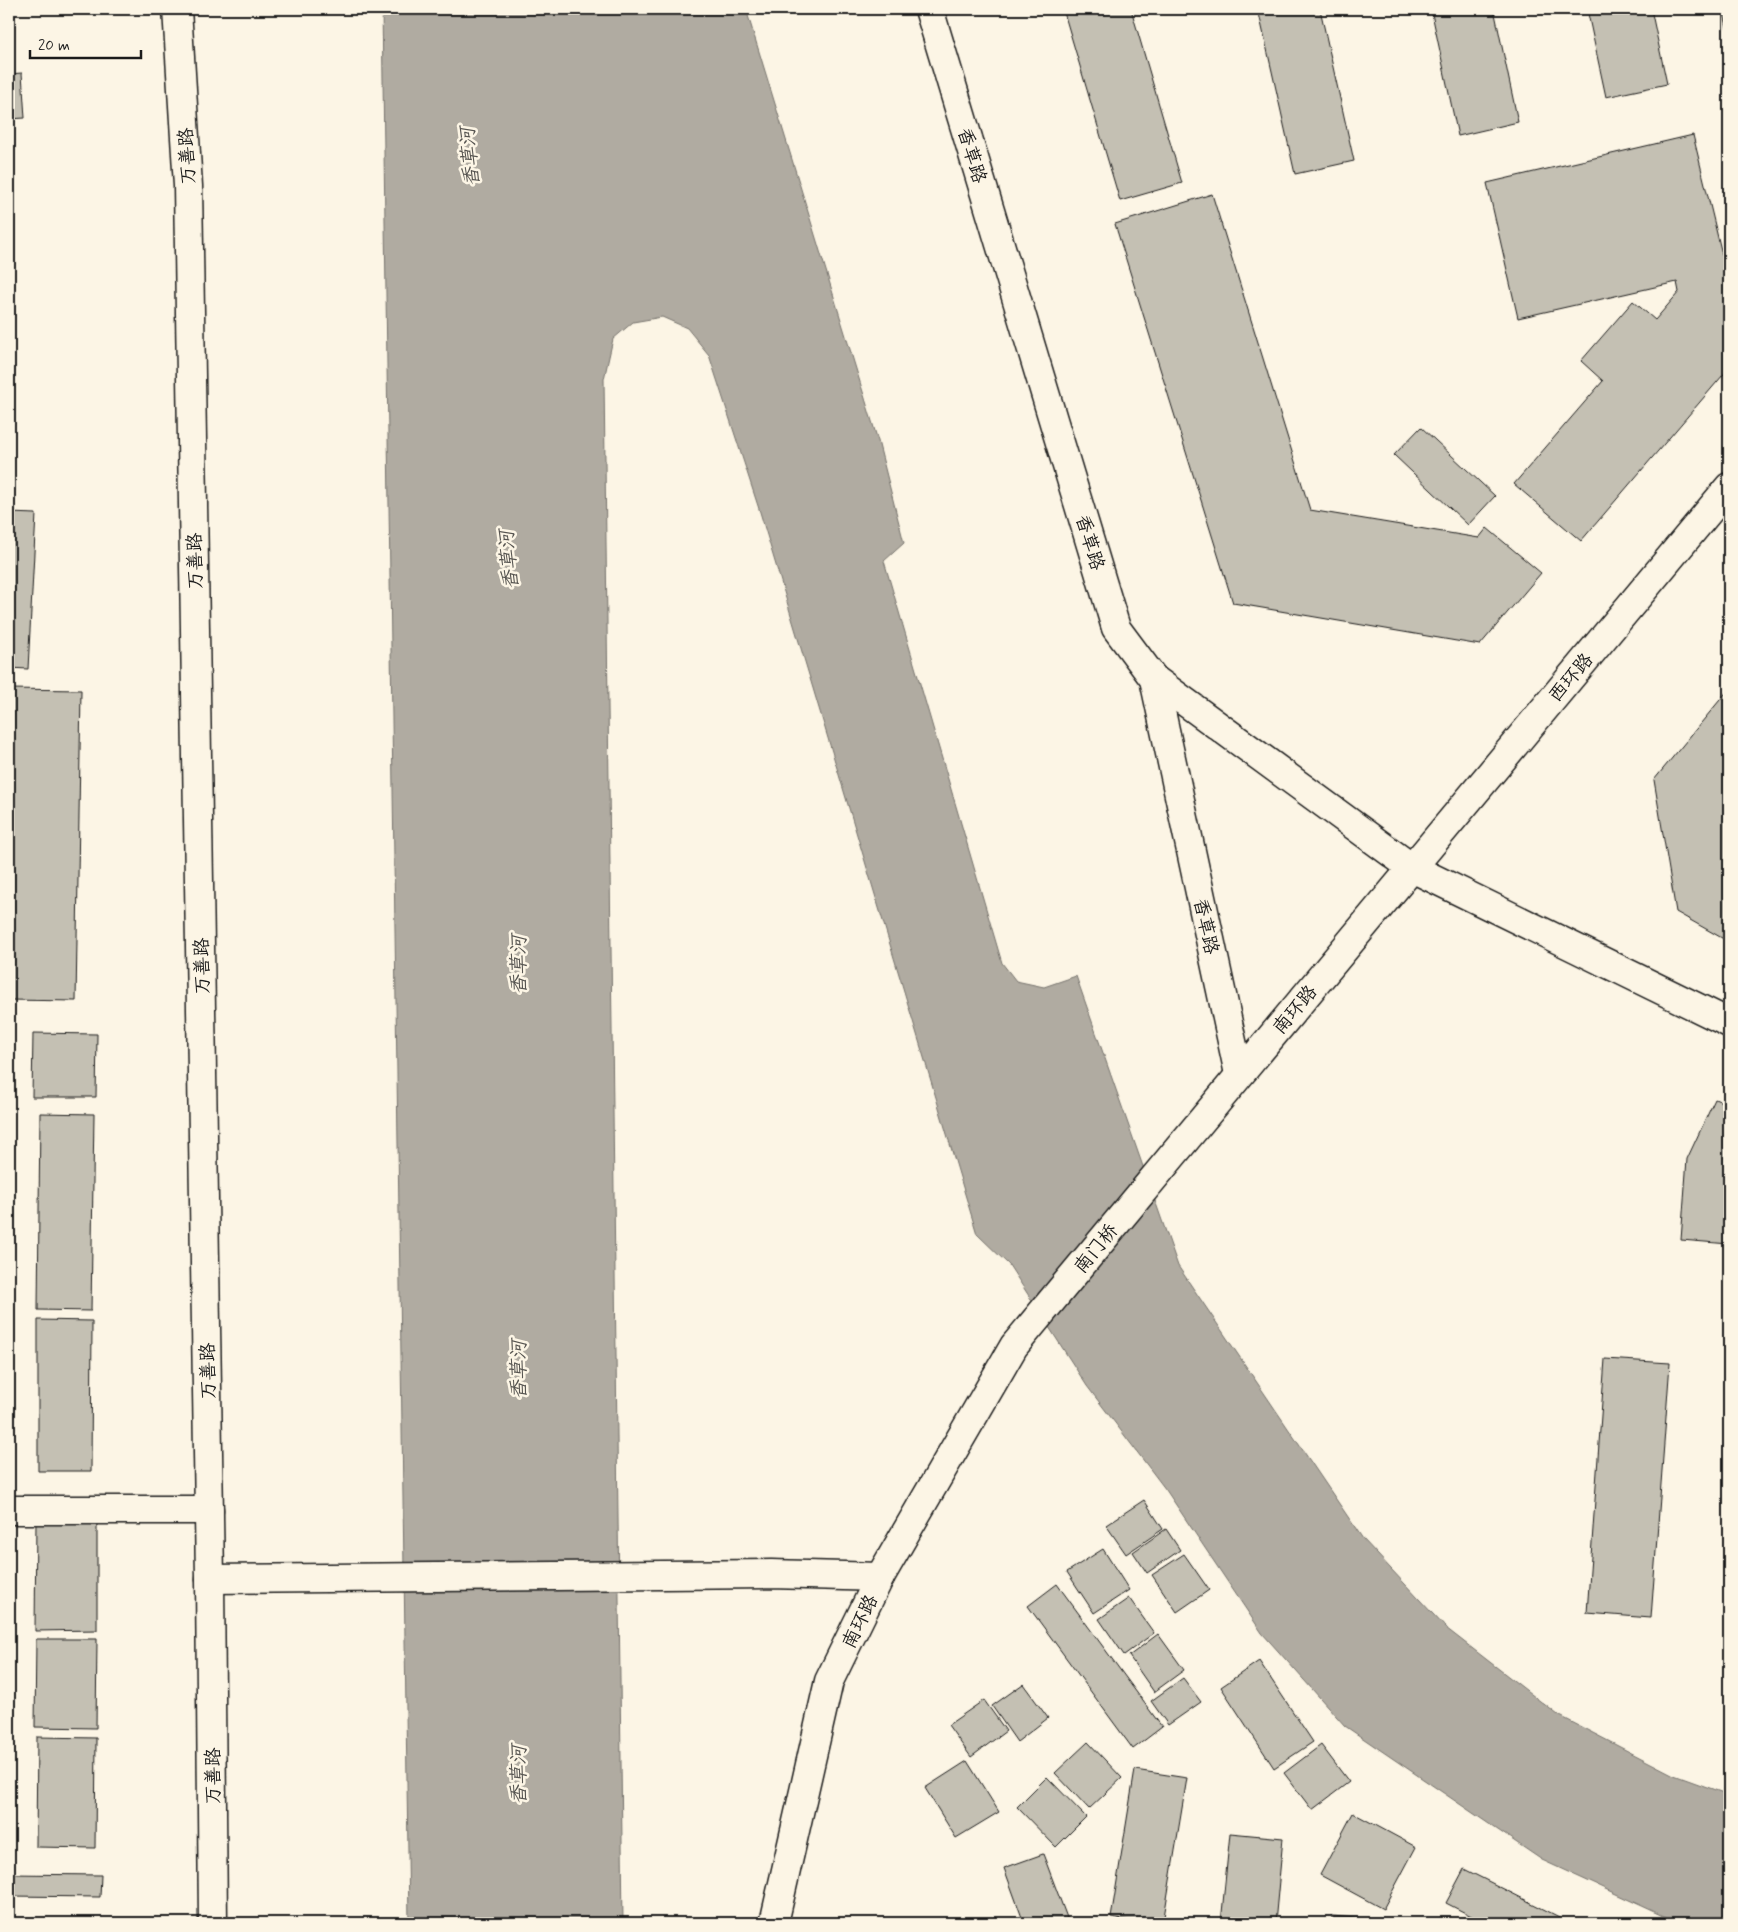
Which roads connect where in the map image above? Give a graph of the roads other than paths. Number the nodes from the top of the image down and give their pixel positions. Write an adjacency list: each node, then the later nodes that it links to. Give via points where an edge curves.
1 (176, 9): 11 (street, 万善路, via 188,186)
2 (929, 9): 4 (street, 香草路, via 1116,628)
3 (1729, 487): 5 (street, 西环路)
4 (1154, 679): 5 (street); 7 (street, 香草路)
5 (1412, 868): 6 (street); 7 (street, 南环路)
6 (1729, 1023)
7 (1239, 1074): 8 (street, 南环路)
8 (1176, 1150): 9 (street, 南门桥)
9 (1014, 1346): 12 (street, 南环路)
10 (9, 1510): 11 (street)
11 (209, 1510): 13 (street, 万善路)
12 (880, 1577): 13 (street, via 665,1575); 15 (street, 南环路, via 829,1681)
13 (210, 1579): 14 (street, 万善路)
14 (213, 1923)
15 (774, 1923)

